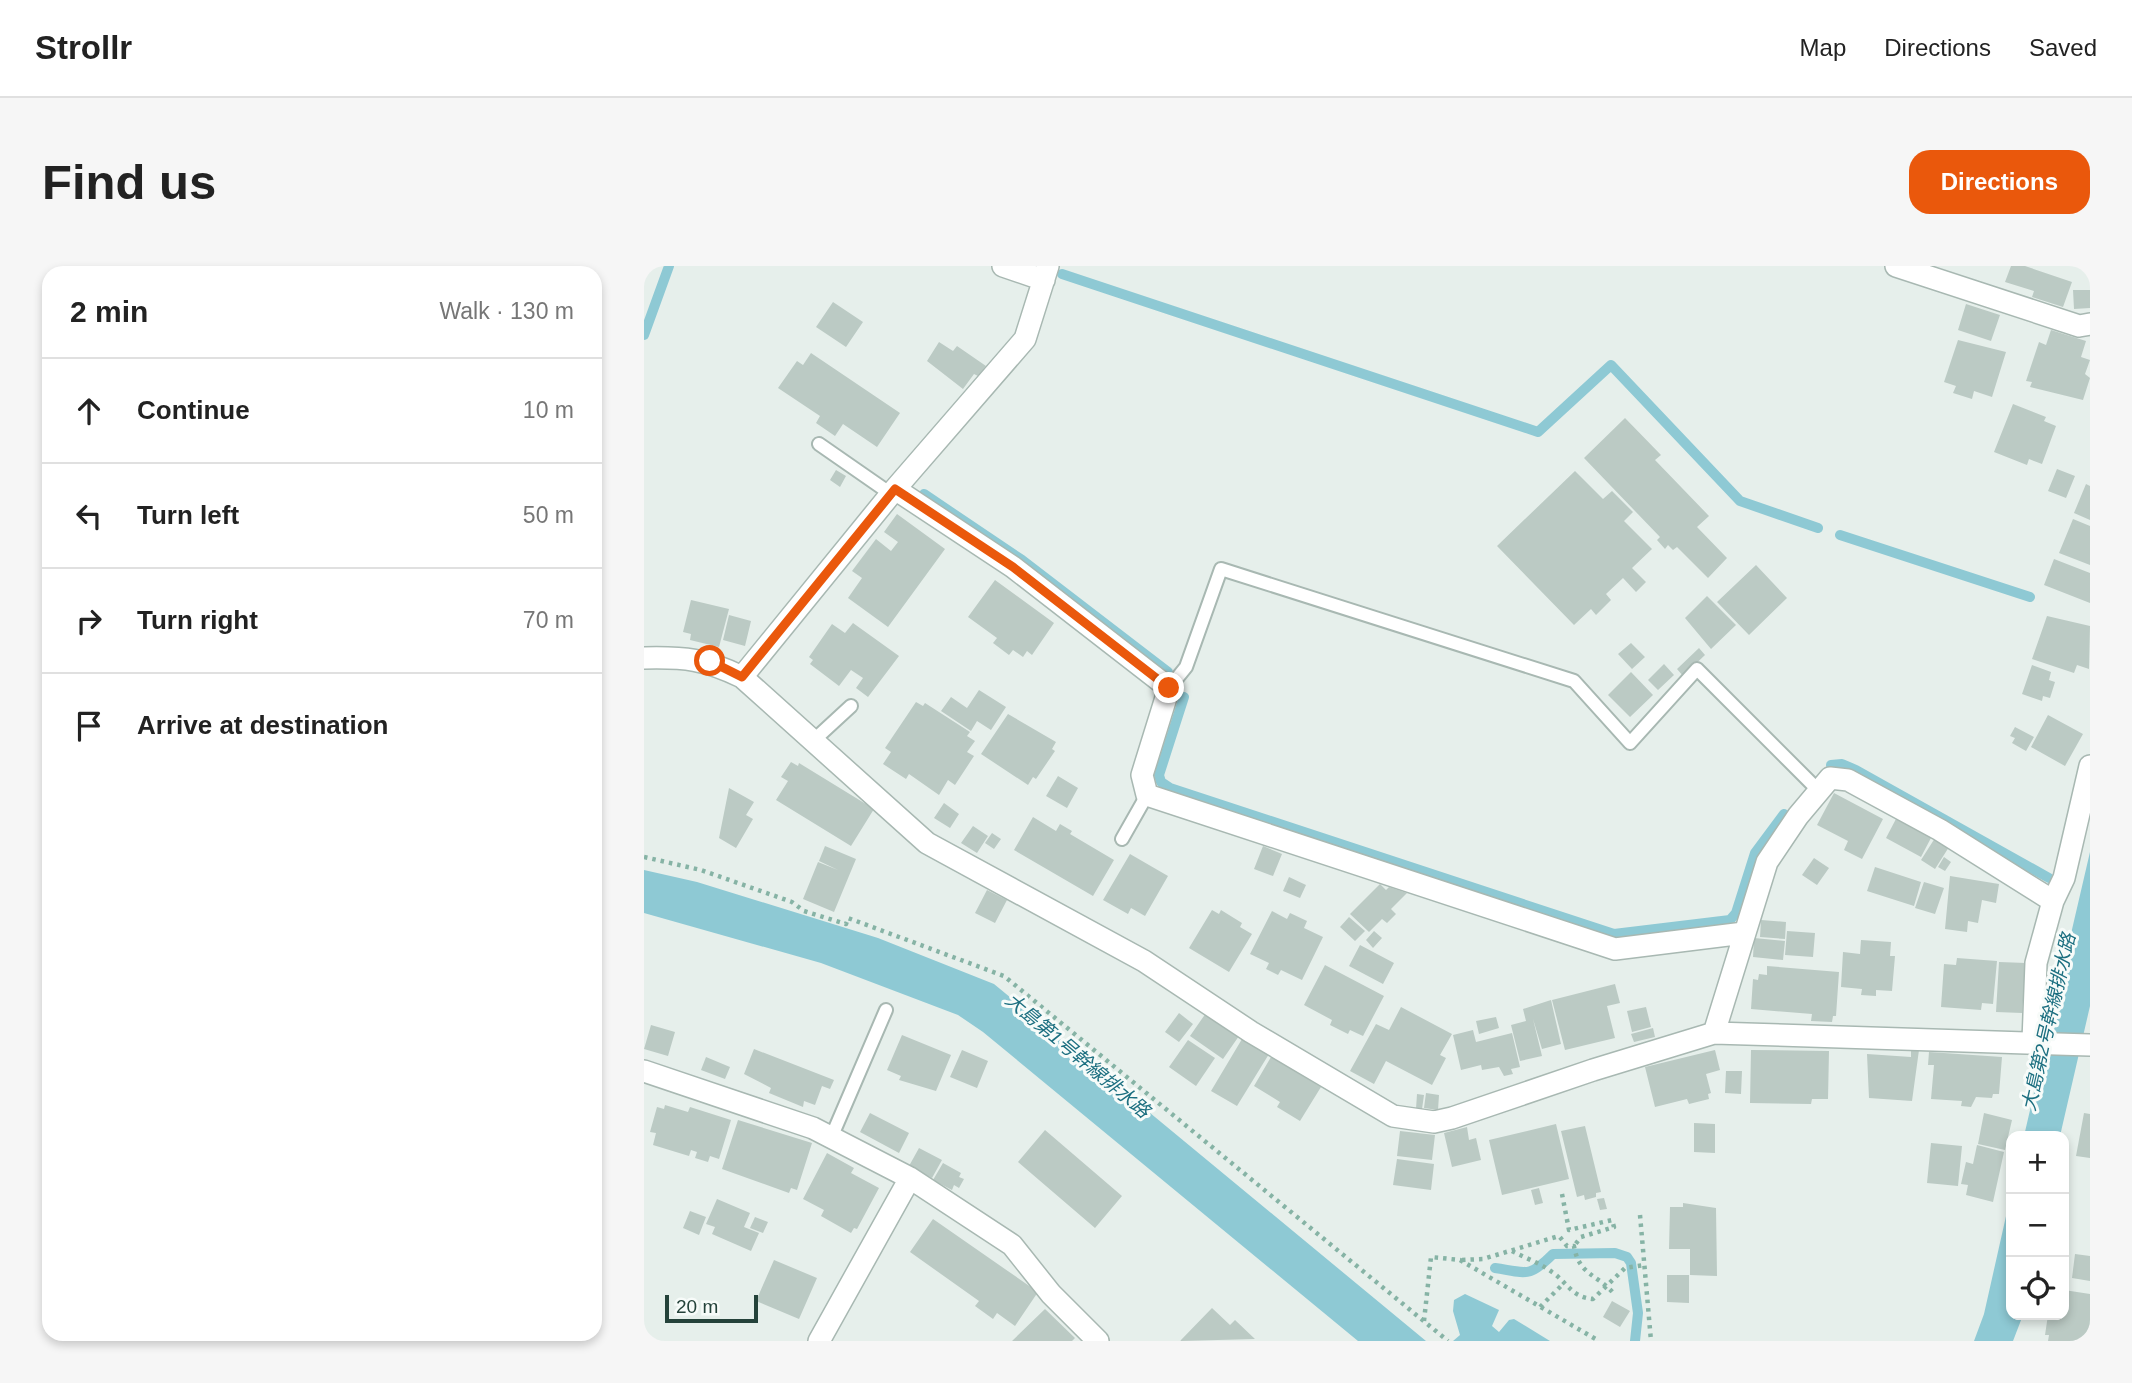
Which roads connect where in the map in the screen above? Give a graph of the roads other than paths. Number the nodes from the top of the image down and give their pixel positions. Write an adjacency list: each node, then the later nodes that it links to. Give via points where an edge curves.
1 (1003, 266): 3 (street)
2 (1896, 266): 4 (street, via 2079,326)
3 (1046, 273): 6 (street, via 1025,339)
4 (2090, 324)
5 (819, 444): 6 (lane)
6 (893, 491): 8 (street); 9 (street, via 1013,567)
7 (644, 658): 8 (street, via 710,661)
8 (742, 677): 11 (street)
9 (1169, 688): 13 (lane, via 1186,667 1221,569 1574,681 1630,743 1697,669); 14 (street, via 1142,775)
10 (851, 706): 11 (lane)
11 (813, 741): 19 (street, via 927,843 1144,961 1251,1032 1393,1116 1434,1122 1452,1118)
12 (2090, 766): 16 (street, via 2064,878)
13 (1819, 791): 16 (street, via 1830,778 1848,780 1940,830); 17 (street, via 1767,862)
14 (1147, 795): 15 (lane); 17 (street, via 1615,949)
15 (1122, 839)
16 (2053, 901): 20 (street, via 2036,963)
17 (1744, 933): 19 (street)
18 (886, 1010): 23 (lane)
19 (1714, 1033): 20 (street)
20 (2036, 1041): 21 (street)
21 (2090, 1045)
22 (644, 1072): 23 (street)
23 (831, 1138): 24 (street)
24 (910, 1178): 25 (street); 26 (street, via 1012,1245 1051,1294)
25 (819, 1341)
26 (1098, 1341)

